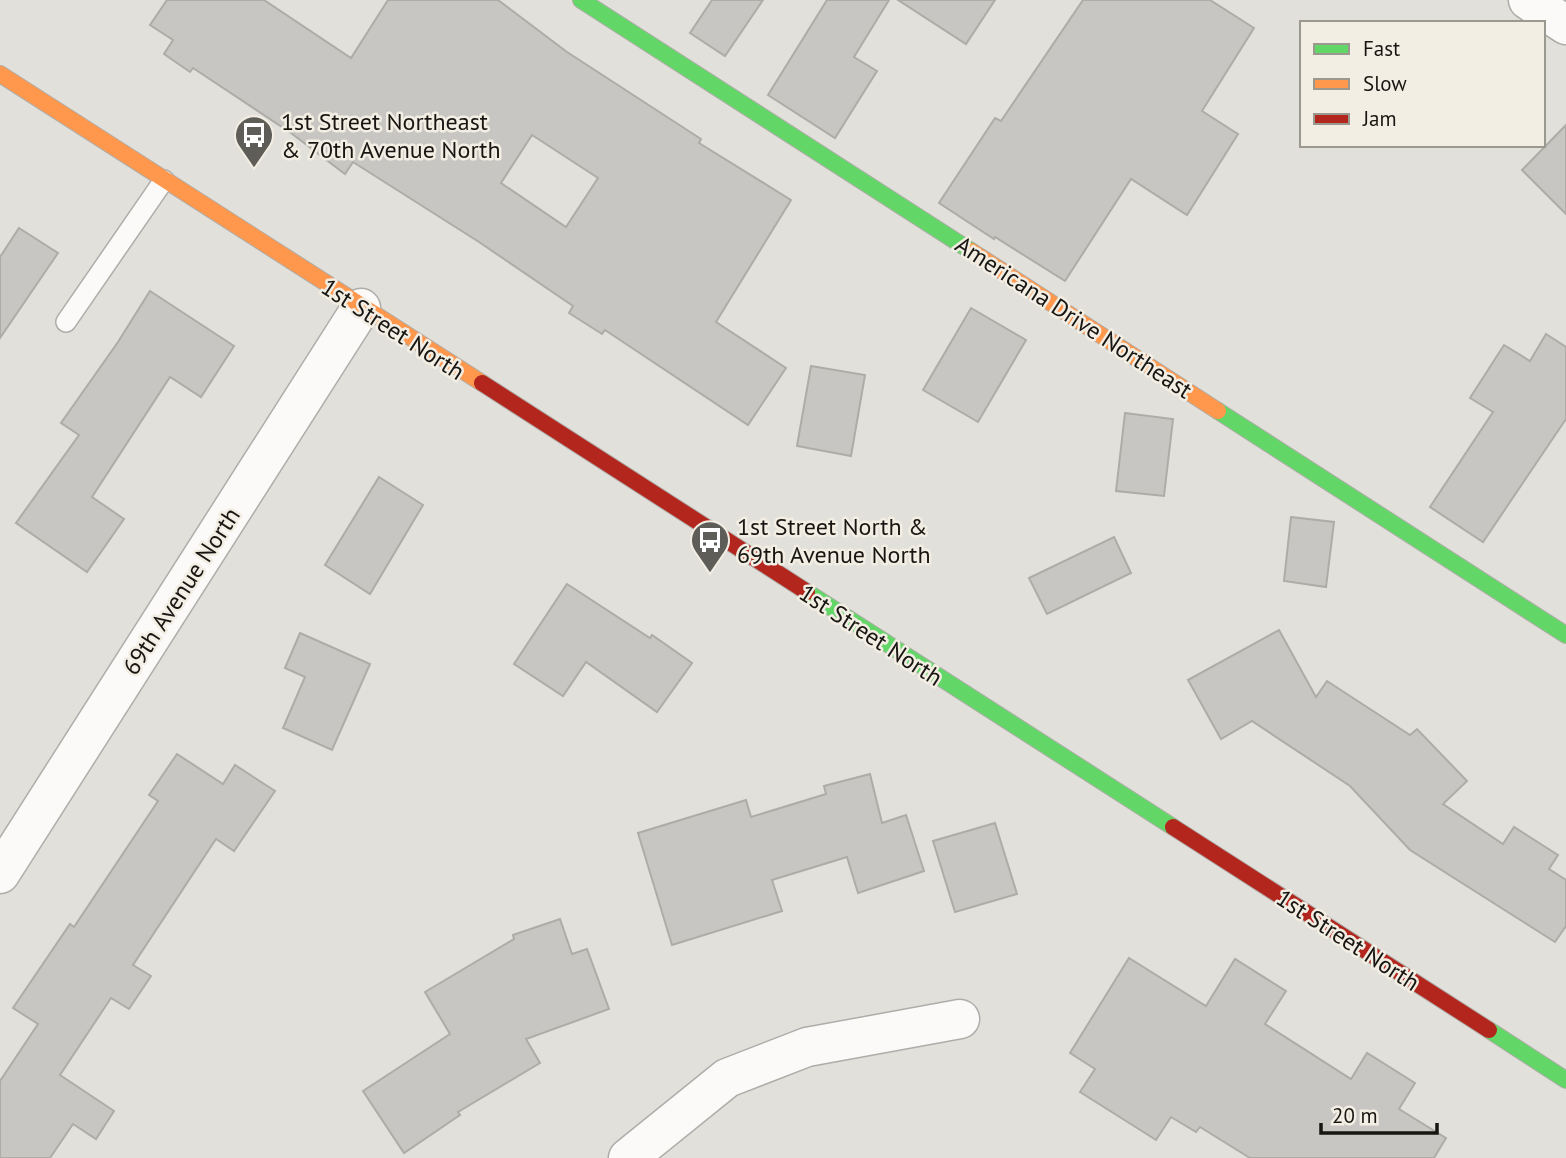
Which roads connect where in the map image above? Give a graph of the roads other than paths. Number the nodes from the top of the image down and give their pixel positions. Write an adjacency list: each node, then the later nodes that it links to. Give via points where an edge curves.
1 (581, 0): 8 (street, Americana Drive Northeast)
2 (1528, 0): 3 (street)
3 (1566, 25)
4 (0, 74): 5 (street, 1st Street North)
5 (164, 180): 6 (street, 1st Street North); 7 (lane)
6 (361, 309): 9 (street, 69th Avenue North); 11 (street, 1st Street North)
7 (66, 322)
8 (1566, 635)
9 (0, 874)
10 (960, 1019): 12 (street, via 807,1047 727,1078)
11 (1566, 1080)
12 (628, 1158)

